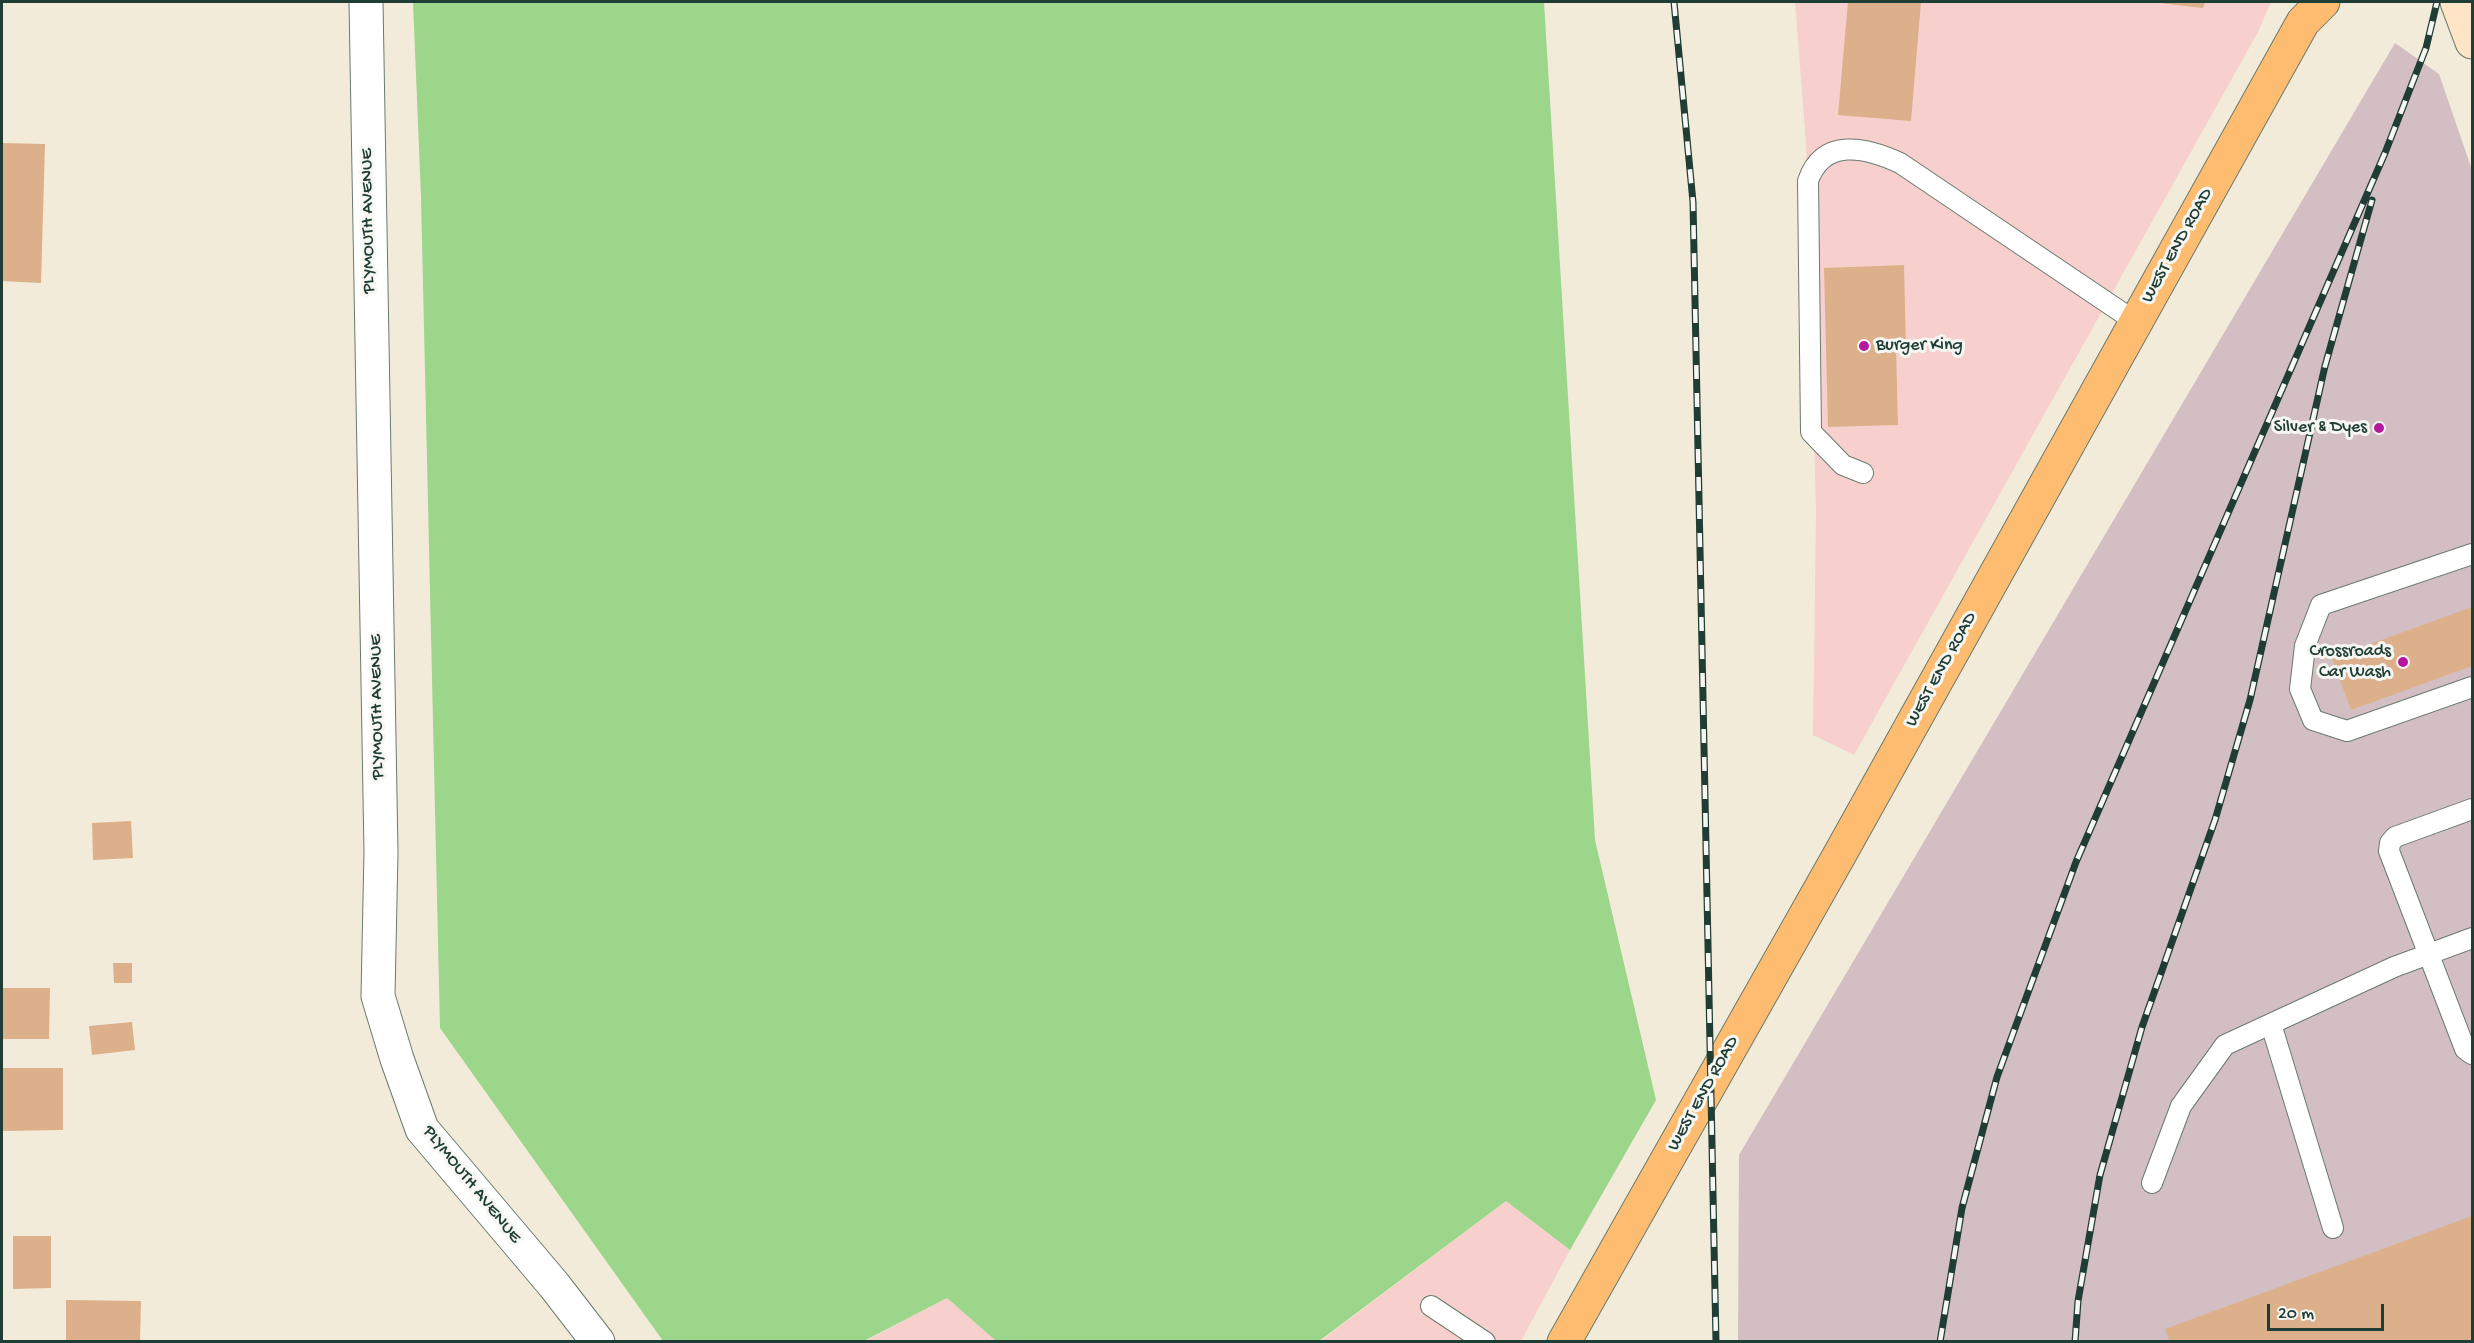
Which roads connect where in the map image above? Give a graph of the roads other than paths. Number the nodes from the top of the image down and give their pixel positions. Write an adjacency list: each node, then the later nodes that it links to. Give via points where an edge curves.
1 (366, 2): 17 (street, PLYMOUTH AVENUE, via 381,852 378,996 422,1129)
2 (2457, 2): 4 (main road)
3 (2311, 8): 5 (main road, WEST END ROAD)
4 (2472, 42)
5 (2136, 322): 6 (lane, via 1900,163 1876,152 1829,153 1813,165 1808,181 1811,432 1843,465); 19 (main road, WEST END ROAD)
6 (1863, 473)
7 (2472, 554): 8 (lane, via 2321,604 2305,646 2300,689 2313,720 2347,731)
8 (2472, 687)
9 (2472, 809): 11 (lane, via 2395,837 2390,843)
10 (2472, 938): 11 (lane)
11 (2428, 954): 12 (lane); 13 (lane, via 2465,1049)
12 (2271, 1024): 14 (lane, via 2225,1045 2181,1106); 15 (lane)
13 (2472, 1054)
14 (2152, 1184)
15 (2333, 1228)
16 (1431, 1306): 18 (lane)
17 (598, 1341)
18 (1485, 1341)
19 (1564, 1341)

